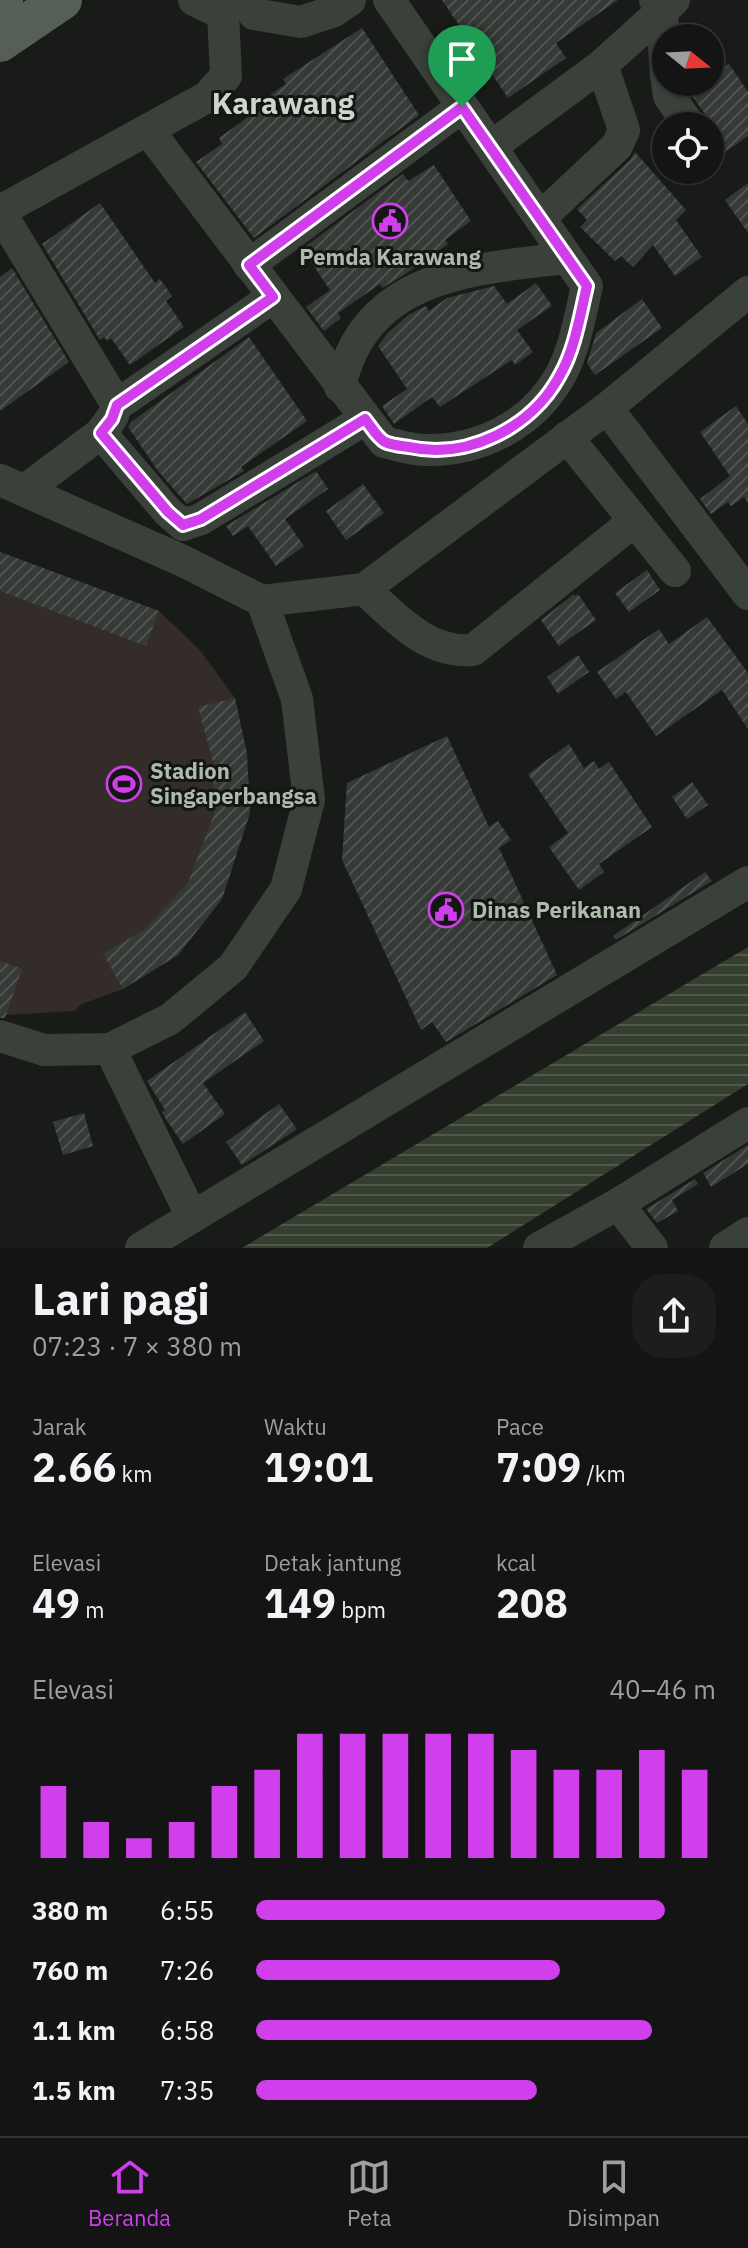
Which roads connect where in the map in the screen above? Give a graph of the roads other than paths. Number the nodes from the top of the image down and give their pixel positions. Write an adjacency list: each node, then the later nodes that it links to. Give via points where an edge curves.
1 (62, 0): 7 (main road)
2 (350, 0): 5 (street, via 301,22)
3 (389, 0): 9 (street)
4 (664, 3): 6 (street); 8 (street)
5 (226, 4): 10 (street, via 226,76 207,97)
6 (665, 24)
7 (0, 42)
8 (602, 65): 11 (street); 13 (street, via 624,130 617,146)
9 (462, 107): 11 (street); 15 (street)
10 (148, 130): 12 (street); 15 (street)
11 (491, 147): 13 (street)
12 (0, 212): 19 (street)
13 (540, 218): 14 (street)
14 (567, 258): 18 (street, via 452,274 419,286 389,304 365,331 347,359); 21 (street, via 587,286 561,375 536,408 503,433 465,448 424,451 384,442)
15 (249, 265): 16 (street)
16 (273, 297): 18 (street); 19 (street)
17 (744, 303): 20 (street)
18 (340, 387): 21 (street)
19 (117, 405): 22 (street)
20 (607, 408): 23 (street); 28 (street)
21 (365, 419): 22 (street, via 183,525)
22 (101, 433): 24 (street)
23 (567, 437): 25 (street); 27 (street)
24 (12, 485): 29 (street)
25 (633, 522): 26 (street); 27 (street, via 473,650 455,651 412,632)
26 (675, 571)
27 (364, 589): 29 (street)
28 (748, 594)
29 (262, 601): 32 (street, via 297,699 309,800 286,889 233,967 170,1019)
30 (748, 882): 35 (street)
31 (0, 1036): 32 (street, via 44,1050)
32 (110, 1049): 35 (street)
33 (748, 1123): 34 (street)
34 (618, 1204): 38 (street); 39 (street)
35 (192, 1217): 37 (street)
36 (748, 1233): 40 (street)
37 (141, 1248)
38 (539, 1248)
39 (652, 1248)
40 (725, 1248)

